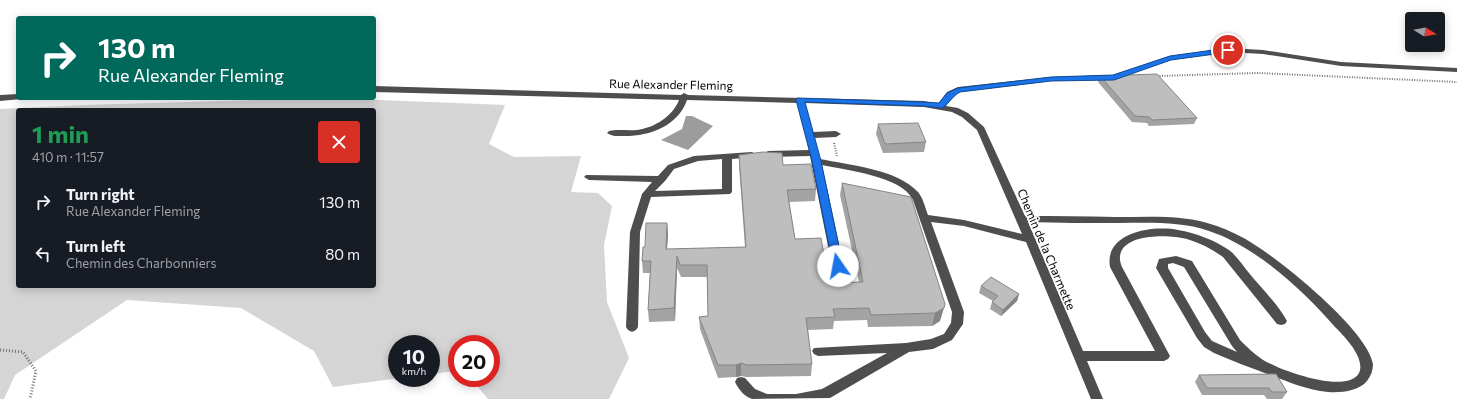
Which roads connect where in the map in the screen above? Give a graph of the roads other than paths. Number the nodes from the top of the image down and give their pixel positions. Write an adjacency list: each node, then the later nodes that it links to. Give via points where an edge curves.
1 (1457, 70): 7 (street, via 1335,64 1263,52 1228,50 1170,58 1114,77 1051,79 968,88 950,94)
2 (376, 89): 3 (street, Rue Alexander Fleming)
3 (684, 96): 6 (street, Rue Alexander Fleming); 9 (street, via 680,107 652,131)
4 (16, 97): 5 (street)
5 (0, 98)
6 (800, 100): 7 (street, Rue Alexander Fleming); 11 (street)
7 (941, 106): 8 (street, Rue Alexander Fleming)
8 (965, 115): 18 (street, Chemin de la Charmette, via 981,129)
9 (612, 133)
10 (836, 134): 11 (street)
11 (809, 135): 13 (street)
12 (727, 156): 13 (street); 15 (street, via 691,160 672,167); 16 (street, via 727,192)
13 (815, 157): 17 (street, via 901,183 915,196); 20 (street)
14 (589, 177): 15 (street)
15 (662, 179): 16 (street)
16 (647, 194): 22 (street, via 635,232)
17 (924, 218): 19 (street, via 960,222); 23 (street, via 958,312 957,324 948,337 933,344)
18 (1021, 219): 19 (street, Chemin de la Charmette); 26 (street, via 1175,221 1231,235 1276,265 1329,313 1362,351 1368,370 1362,381 1354,384 1324,386 1296,380)
19 (1030, 240): 25 (street, Chemin de la Charmette)
20 (841, 281)
21 (1281, 321): 25 (street, via 1227,254 1216,246 1177,233 1151,232 1122,244 1115,250 1114,258 1164,356)
22 (632, 327)
23 (907, 347): 24 (street); 27 (street, via 826,394 767,399 750,393)
24 (818, 350)
25 (1078, 356): 28 (street, Chemin de la Charmette)
26 (1267, 368): 26 (street, via 1236,343 1188,264 1172,259 1163,262 1162,268 1208,344)
27 (741, 382)
28 (1097, 399)

